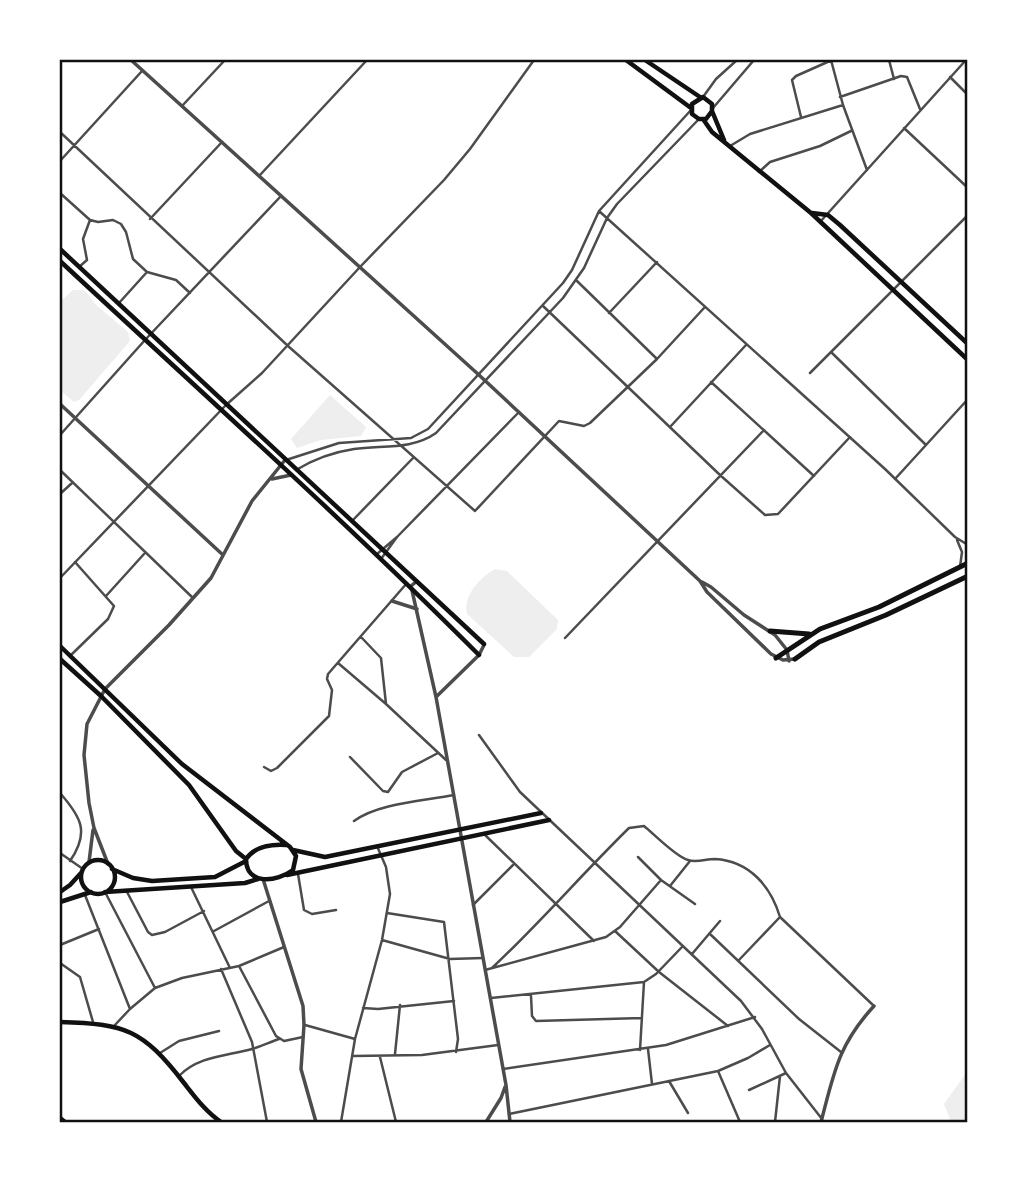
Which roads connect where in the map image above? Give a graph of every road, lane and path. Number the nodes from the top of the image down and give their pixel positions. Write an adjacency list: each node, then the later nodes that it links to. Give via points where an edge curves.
1 (131, 60): 12 (street)
2 (225, 60): 19 (street)
3 (367, 60): 34 (street)
4 (534, 60): 50 (street, via 444,180)
5 (626, 60): 20 (main road)
6 (645, 60): 16 (main road)
7 (737, 60): 16 (street)
8 (754, 60): 21 (street)
9 (832, 60): 17 (street); 23 (street, via 792,80)
10 (889, 60): 14 (street)
11 (966, 60): 13 (street)
12 (143, 70): 19 (street); 29 (street)
13 (950, 77): 15 (street); 22 (street)
14 (894, 79): 17 (street); 22 (street, via 907,77)
15 (968, 95)
16 (702, 97): 20 (main road); 21 (main road)
17 (840, 97): 18 (street)
18 (843, 105): 23 (street); 26 (street)
19 (182, 106): 28 (street)
20 (691, 109): 24 (main road); 38 (street)
21 (713, 109): 24 (main road, via 709,117); 30 (main road)
22 (920, 109): 25 (street)
23 (802, 118): 30 (street)
24 (701, 119): 30 (main road); 42 (street)
25 (904, 128): 32 (street); 35 (street)
26 (852, 130): 32 (street); 33 (street, via 771,162)
27 (60, 132): 29 (street)
28 (222, 142): 34 (street); 43 (street)
29 (74, 145): 31 (street); 43 (street)
30 (728, 145): 33 (main road)
31 (60, 161)
32 (867, 170): 40 (street)
33 (759, 172): 39 (main road)
34 (260, 175): 37 (street)
35 (968, 188)
36 (60, 193): 44 (street)
37 (281, 196): 50 (street); 52 (street)
38 (598, 211): 42 (street); 58 (street, via 572,271)
39 (811, 213): 40 (main road); 45 (main road)
40 (828, 215): 45 (street); 54 (main road)
41 (968, 215): 54 (street)
42 (607, 218): 48 (street); 53 (street)
43 (150, 219): 52 (street)
44 (90, 220): 49 (street, via 84,233 88,260); 51 (street, via 121,224 133,258)
45 (820, 222): 55 (main road)
46 (60, 249): 49 (main road)
47 (60, 261): 63 (main road)
48 (657, 262): 59 (street); 61 (street)
49 (79, 267): 57 (main road)
50 (360, 267): 66 (street); 71 (street)
51 (147, 272): 56 (street, via 176,280); 57 (street)
52 (209, 274): 56 (street); 66 (street)
53 (576, 281): 60 (street); 61 (street)
54 (900, 282): 55 (street); 65 (main road)
55 (892, 288): 67 (street); 69 (main road)
56 (190, 293): 62 (street)
57 (119, 303): 62 (main road)
58 (542, 306): 60 (street); 71 (street)
59 (704, 308): 64 (street); 68 (street)
60 (551, 313): 72 (street); 74 (street)
61 (609, 313): 68 (street)
62 (151, 333): 63 (street); 77 (main road)
63 (145, 340): 78 (main road); 80 (street)
64 (747, 344): 73 (street); 85 (street)
65 (968, 344)
66 (288, 346): 77 (street); 86 (street)
67 (831, 352): 70 (street); 87 (street)
68 (657, 359): 74 (street)
69 (968, 359)
70 (810, 373)
71 (479, 375): 72 (street); 86 (street, via 429,429 411,438)
72 (486, 382): 79 (street); 88 (street, via 436,433)
73 (711, 382): 81 (street); 82 (street)
74 (627, 387): 81 (street); 84 (street, via 590,423 559,421)
75 (968, 399): 87 (street)
76 (60, 404): 80 (street)
77 (226, 405): 78 (street); 90 (main road)
78 (220, 411): 90 (main road); 100 (street)
79 (519, 412): 84 (street); 99 (street)
80 (75, 419): 83 (street); 100 (street)
81 (670, 428): 94 (street)
82 (764, 430): 94 (street); 95 (street)
83 (60, 435)
84 (545, 436): 99 (street, via 475,511); 105 (street)
85 (850, 437): 95 (street); 96 (street)
86 (393, 439): 88 (street); 90 (street, via 339,443)
87 (926, 445): 96 (street)
88 (400, 446): 89 (street); 92 (street, via 353,449)
89 (414, 457): 99 (street); 102 (street)
90 (283, 462): 92 (main road); 93 (main road); 97 (street)
91 (60, 470): 98 (street)
92 (296, 470): 102 (main road)
93 (293, 475): 97 (street); 110 (main road)
94 (720, 475): 95 (street, via 765,515 772,516); 105 (street)
95 (814, 476)
96 (895, 479): 104 (street)
97 (270, 480): 109 (street)
98 (72, 483): 101 (street); 103 (street)
99 (447, 485): 107 (street)
100 (149, 487): 103 (street); 109 (street)
101 (60, 494)
102 (352, 521): 107 (main road)
103 (114, 523): 108 (street); 111 (street)
104 (955, 537): 106 (street); 113 (street, via 962,552)
105 (657, 541): 117 (street); 126 (street)
106 (968, 545)
107 (384, 551): 110 (street); 116 (main road)
108 (145, 553): 119 (street); 120 (street)
109 (223, 555): 120 (street)
110 (379, 556): 118 (main road)
111 (75, 562): 115 (street); 119 (street)
112 (968, 563): 113 (highway)
113 (959, 568): 124 (highway)
114 (968, 576): 134 (highway, via 819,642)
115 (60, 579)
116 (416, 581): 118 (street); 127 (main road)
117 (700, 582): 123 (street); 132 (street)
118 (409, 585): 121 (street); 122 (street); 130 (main road)
119 (106, 596): 131 (street, via 113,612)
120 (194, 599): 136 (street)
121 (392, 601): 122 (street); 125 (street)
122 (416, 609): 138 (street)
123 (770, 631): 124 (highway); 129 (street)
124 (812, 634): 129 (highway)
125 (360, 637): 135 (street); 139 (street, via 381,658)
126 (565, 638)
127 (484, 644): 130 (street)
128 (60, 646): 131 (main road)
129 (788, 650): 132 (highway); 134 (street)
130 (479, 655): 138 (street)
131 (70, 656): 136 (main road)
132 (776, 658): 134 (street)
133 (60, 659): 137 (main road)
134 (792, 660)
135 (338, 663): 139 (street); 144 (street, via 327,677 332,690 329,716 277,768)
136 (106, 689): 137 (street); 154 (main road, via 182,764)
137 (101, 696): 150 (street, via 87,724 84,746); 160 (main road, via 189,785)
138 (436, 697): 143 (street)
139 (386, 704): 141 (street)
140 (479, 735): 147 (street, via 509,779)
141 (438, 752): 142 (street, via 402,772 388,792); 143 (street)
142 (350, 757)
143 (448, 762): 146 (street)
144 (264, 767)
145 (60, 793): 161 (street, via 75,810 81,827 80,844)
146 (454, 795): 149 (street, via 378,810); 151 (street)
147 (541, 813): 148 (street); 151 (main road)
148 (549, 820): 152 (main road); 162 (street)
149 (354, 821)
150 (94, 828): 164 (street); 165 (street)
151 (460, 829): 153 (street); 155 (main road)
152 (484, 834): 153 (main road); 166 (street)
153 (462, 838): 158 (main road); 184 (street)
154 (286, 845): 156 (main road); 160 (main road, via 254,850)
155 (377, 846): 156 (main road, via 325,856); 158 (street)
156 (293, 850): 170 (main road, via 296,864)
157 (60, 853): 161 (street)
158 (381, 854): 169 (main road); 188 (street, via 389,880)
159 (638, 857): 172 (street)
160 (246, 860): 167 (main road, via 215,877 152,881); 171 (main road, via 249,873)
161 (70, 861): 168 (street)
162 (595, 861): 163 (street, via 629,828 637,826 644,826); 182 (street); 185 (street)
163 (690, 861): 173 (street); 189 (street, via 726,860 752,872 770,892)
164 (89, 862): 165 (main road); 168 (main road)
165 (108, 864): 167 (main road)
166 (514, 864): 182 (street); 184 (street)
167 (112, 869): 178 (main road, via 114,882)
168 (82, 870): 176 (main road); 177 (main road, via 81,882)
169 (298, 873): 170 (main road); 186 (street, via 304,911)
170 (286, 875): 171 (main road)
171 (262, 879): 174 (main road); 180 (street)
172 (661, 880): 173 (street); 185 (street)
173 (670, 886): 183 (street)
174 (191, 887): 175 (main road); 187 (street)
175 (125, 890): 178 (main road); 187 (street, via 152,934)
176 (60, 892)
177 (91, 892): 178 (main road); 179 (main road)
178 (106, 892): 212 (street)
179 (84, 894): 181 (main road); 191 (street)
180 (270, 901): 193 (street); 199 (street)
181 (60, 902)
182 (557, 903): 196 (street); 207 (street)
183 (695, 904)
184 (473, 905): 201 (street)
185 (639, 905): 192 (street); 198 (street)
186 (336, 910)
187 (204, 911): 193 (street)
188 (387, 913): 195 (street); 202 (street, via 444,922)
189 (780, 917): 203 (street); 217 (street)
190 (720, 921): 194 (street)
191 (100, 929): 197 (street); 219 (street)
192 (615, 931): 196 (street); 210 (street)
193 (214, 932): 206 (street)
194 (710, 934): 200 (street); 203 (street)
195 (382, 940): 202 (street); 218 (street)
196 (594, 941): 207 (street)
197 (60, 945)
198 (683, 946): 200 (street); 210 (street)
199 (284, 947): 205 (street); 224 (street, via 303,1006)
200 (692, 954): 220 (street)
201 (483, 957): 202 (street); 209 (street)
202 (450, 959): 215 (street)
203 (739, 960): 237 (street, via 799,1019)
204 (60, 965): 223 (street, via 80,977)
205 (239, 966): 206 (street); 229 (street)
206 (230, 968): 208 (street)
207 (492, 968): 209 (street)
208 (221, 969): 212 (street); 233 (street)
209 (485, 970): 214 (street)
210 (659, 972): 211 (street); 226 (street)
211 (644, 982): 213 (street); 221 (street)
212 (155, 988): 219 (street)
213 (531, 996): 214 (street); 221 (street, via 536,1021)
214 (491, 999): 231 (street)
215 (454, 1001): 216 (street); 236 (street)
216 (400, 1005): 218 (street); 240 (street)
217 (874, 1006): 237 (street)
218 (363, 1008): 230 (street)
219 (130, 1009): 225 (street)
220 (755, 1017): 226 (street); 232 (street)
221 (642, 1018): 235 (street)
222 (60, 1022): 223 (main road)
223 (93, 1023): 225 (main road)
224 (304, 1025): 228 (street); 230 (street)
225 (114, 1026): 238 (main road)
226 (728, 1026): 234 (street)
227 (219, 1031): 238 (street, via 179,1041)
228 (303, 1037): 229 (street); 255 (street, via 301,1069)
229 (279, 1039): 233 (street)
230 (355, 1039): 239 (street)
231 (498, 1045): 236 (street); 242 (street)
232 (770, 1045): 243 (street); 244 (street)
233 (254, 1049): 245 (street, via 209,1059); 258 (street)
234 (648, 1049): 235 (street); 249 (street)
235 (640, 1050): 242 (street)
236 (456, 1052): 240 (street)
237 (841, 1052): 256 (street)
238 (160, 1053): 245 (main road)
239 (353, 1056): 241 (street); 259 (street)
240 (395, 1056): 241 (street)
241 (380, 1057): 260 (street)
242 (503, 1069): 248 (street)
243 (718, 1071): 247 (street); 263 (street)
244 (786, 1073): 246 (street); 256 (street)
245 (179, 1076): 254 (main road)
246 (780, 1076): 250 (street); 264 (street)
247 (669, 1081): 249 (street); 251 (street)
248 (506, 1084): 252 (street); 261 (street)
249 (652, 1084): 252 (street)
250 (749, 1090)
251 (688, 1112)
252 (509, 1114): 262 (street)
253 (60, 1118): 257 (main road)
254 (217, 1121)
255 (314, 1121)
256 (822, 1121)
257 (65, 1122)
258 (267, 1122)
259 (341, 1122)
260 (396, 1122)
261 (485, 1122)
262 (510, 1122)
263 (740, 1122)
264 (775, 1122)

